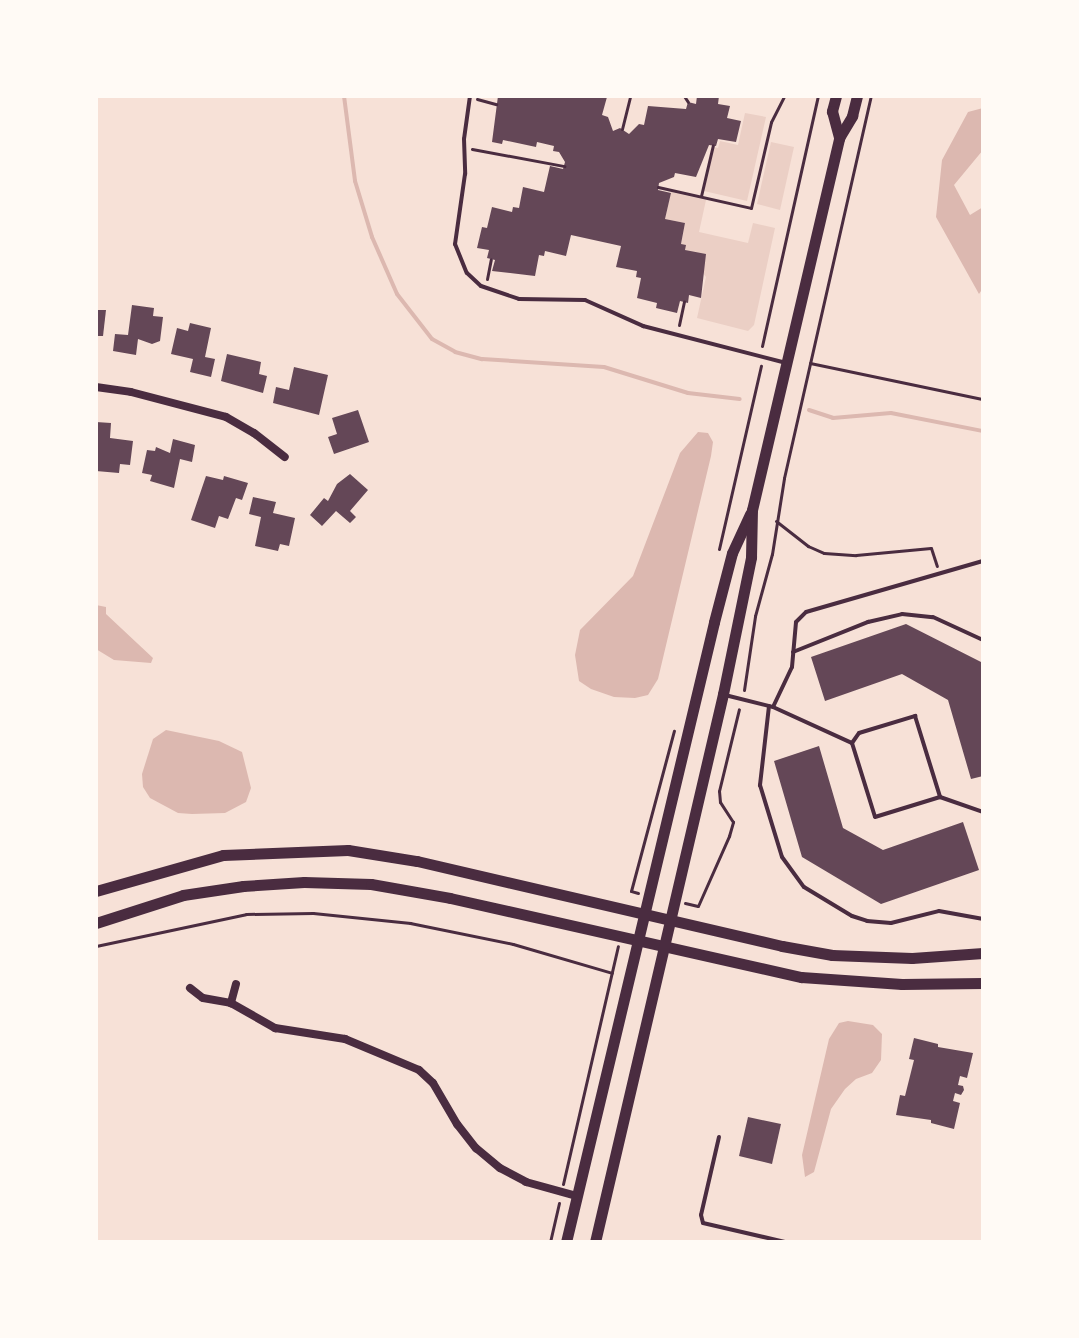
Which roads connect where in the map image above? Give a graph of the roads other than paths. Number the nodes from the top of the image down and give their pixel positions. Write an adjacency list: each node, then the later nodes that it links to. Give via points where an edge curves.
1 (836, 96): 4 (main road, via 832,111)
2 (857, 96): 4 (main road)
3 (470, 97): 5 (lane, via 455,244 467,273 481,286 519,299 585,300 643,326)
4 (839, 138): 5 (main road)
5 (787, 363): 8 (main road)
6 (96, 387): 7 (street, via 226,417)
7 (285, 457)
8 (752, 510): 12 (main road, via 751,557); 18 (main road, via 732,553)
9 (983, 561): 11 (lane, via 806,612 796,622)
10 (983, 640): 11 (lane, via 933,617 902,614)
11 (793, 652): 13 (lane, via 792,667)
12 (723, 694): 13 (lane); 19 (main road)
13 (771, 706): 14 (lane); 20 (lane, via 760,785 782,857 804,887 867,921 891,923 939,911)
14 (852, 743): 15 (lane, via 875,817); 15 (lane, via 859,733 915,716)
15 (940, 797): 16 (lane)
16 (983, 812)
17 (96, 891): 18 (main road, via 223,855 348,850)
18 (643, 911): 19 (main road); 22 (main road)
19 (671, 918): 23 (main road); 24 (main road, via 832,955 912,958)
20 (983, 919)
21 (96, 923): 22 (main road, via 183,895 304,882 371,884)
22 (637, 941): 23 (main road); 30 (main road)
23 (664, 947): 25 (main road, via 801,977); 32 (main road)
24 (983, 953)
25 (983, 983)
26 (236, 984): 28 (street)
27 (190, 988): 28 (street, via 203,998)
28 (231, 1003): 30 (street, via 275,1028 345,1039 419,1070 476,1148 500,1168 526,1182)
29 (719, 1137): 33 (lane, via 703,1223)
30 (577, 1196): 31 (main road)
31 (566, 1242)
32 (595, 1242)
33 (785, 1242)

